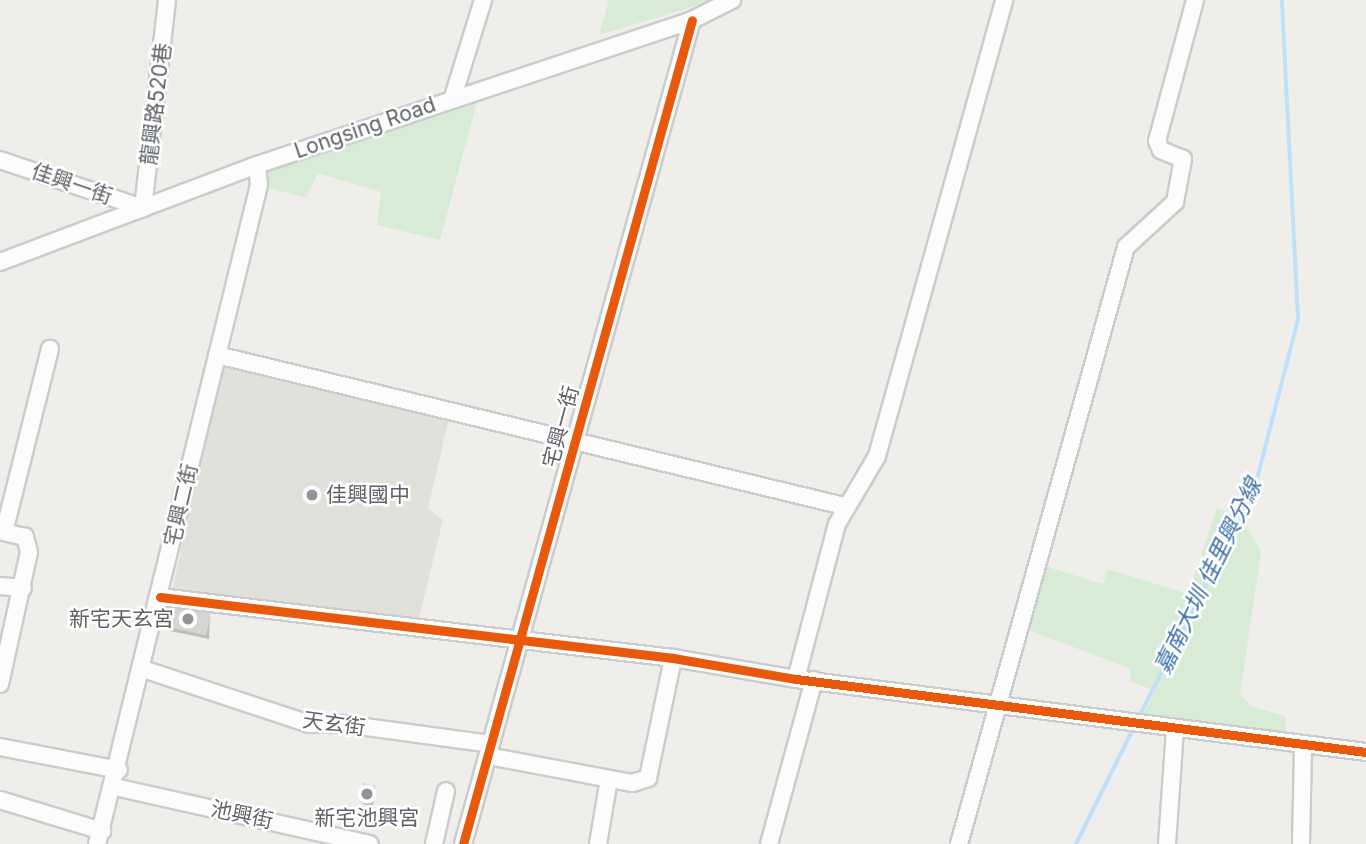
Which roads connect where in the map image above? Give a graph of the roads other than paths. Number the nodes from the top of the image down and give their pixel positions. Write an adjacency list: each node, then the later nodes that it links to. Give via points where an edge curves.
1 (167, 0): 10 (street, 龍興路520巷)
2 (483, 0): 7 (street)
3 (732, 0): 6 (street, Longsing Road)
4 (1004, 0): 15 (street, via 877,456)
5 (1195, 0): 25 (street, via 1157,141 1161,150 1183,159 1175,202 1126,247)
6 (692, 19): 7 (street, Longsing Road); 14 (street, 宅興一街)
7 (453, 97): 9 (street, Longsing Road)
8 (0, 160): 10 (street, 佳興一街)
9 (257, 165): 10 (street, Longsing Road); 13 (street, 宅興二街, via 259,185)
10 (143, 208): 11 (street, Longsing Road)
11 (0, 262)
12 (50, 349): 17 (street, via 4,532 25,537 29,552)
13 (216, 355): 14 (street); 18 (street, 宅興二街)
14 (576, 441): 15 (street); 19 (street, 宅興一街)
15 (844, 506): 22 (street)
16 (0, 586): 17 (street)
17 (23, 588): 24 (street)
18 (160, 597): 19 (street); 21 (street, 宅興二街)
19 (521, 640): 20 (street); 29 (street, 宅興一街)
20 (673, 658): 22 (street); 32 (street, 天玄街, via 648,778 632,783)
21 (143, 669): 29 (street, 天玄街, via 309,724 343,724); 31 (street, 宅興二街)
22 (796, 679): 23 (street)
23 (814, 680): 25 (street); 41 (street)
24 (0, 684)
25 (996, 705): 26 (street); 42 (street)
26 (1175, 729): 27 (street); 43 (street)
27 (1303, 745): 30 (street); 44 (street)
28 (0, 747): 31 (street)
29 (489, 750): 32 (street, 天玄街); 39 (street, 宅興一街)
30 (1366, 752)
31 (119, 770): 33 (street, 宅興二街)
32 (609, 779): 40 (street)
33 (115, 787): 36 (street, 宅興二街); 37 (street, 池興街)
34 (446, 791): 38 (street)
35 (0, 800): 36 (street)
36 (99, 838)
37 (370, 844)
38 (434, 844)
39 (463, 844)
40 (598, 844)
41 (769, 844)
42 (959, 844)
43 (1167, 844)
44 (1301, 844)

